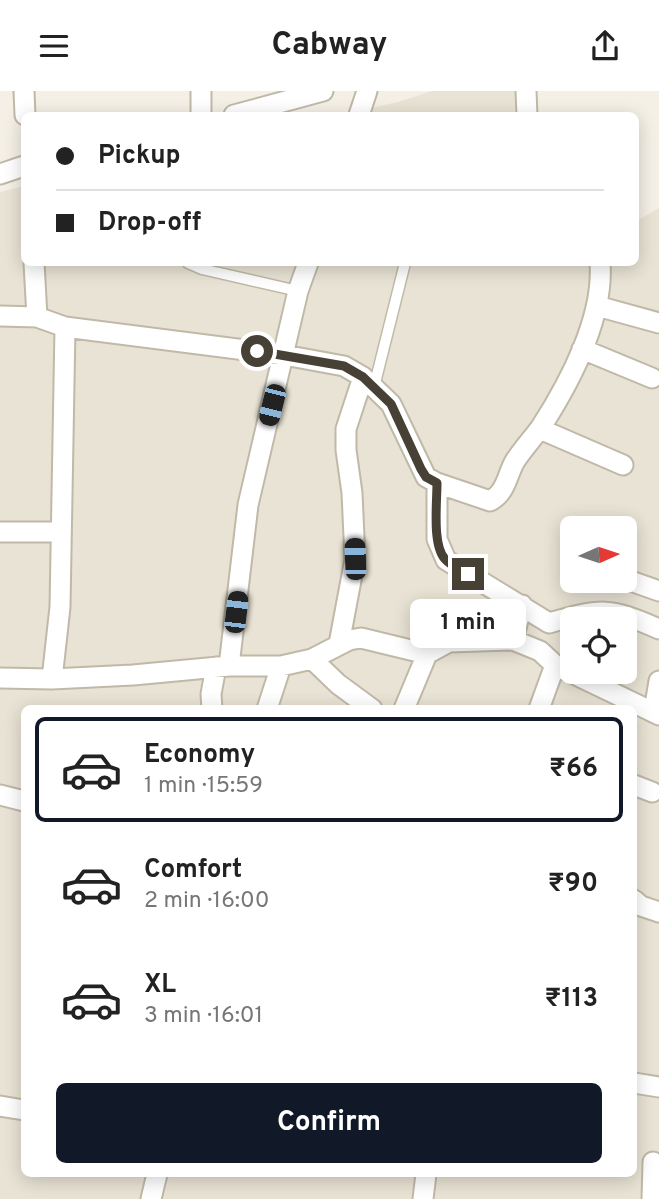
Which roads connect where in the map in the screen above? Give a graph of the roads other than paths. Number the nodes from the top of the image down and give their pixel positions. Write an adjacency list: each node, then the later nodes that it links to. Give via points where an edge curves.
1 (24, 91): 6 (street)
2 (201, 91): 7 (street)
3 (323, 91): 8 (street)
4 (367, 91): 9 (street)
5 (526, 91): 10 (street)
6 (25, 112)
7 (201, 112)
8 (245, 112)
9 (360, 112)
10 (527, 112)
11 (21, 167): 12 (street)
12 (2, 171)
13 (34, 266): 21 (street)
14 (195, 266): 18 (lane)
15 (307, 266): 18 (street)
16 (404, 266): 27 (lane)
17 (600, 266): 19 (street)
18 (298, 291): 25 (street)
19 (597, 306): 22 (street); 24 (street)
20 (0, 316): 21 (street)
21 (37, 317): 23 (street)
22 (659, 323)
23 (65, 327): 25 (street); 32 (street)
24 (582, 349): 26 (street); 28 (street)
25 (284, 355): 27 (street, via 344,366); 43 (street, via 248,505)
26 (652, 378)
27 (368, 382): 30 (street, via 391,404 421,469); 39 (street, via 346,429 355,559)
28 (540, 429): 29 (street); 30 (street, via 515,461 496,498 490,501)
29 (623, 465)
30 (437, 483): 35 (street, via 437,538 446,560)
31 (0, 532): 32 (street)
32 (61, 532): 47 (street, via 60,607)
33 (637, 583): 34 (street)
34 (659, 591)
35 (522, 605): 36 (street); 38 (street)
36 (549, 623): 37 (street, via 598,610 625,614); 40 (street)
37 (659, 629)
38 (513, 640): 40 (street); 41 (street, via 449,642)
39 (339, 644): 41 (street, via 361,638); 42 (street)
40 (540, 651): 45 (street)
41 (427, 654): 52 (street)
42 (313, 659): 44 (street); 51 (street)
43 (223, 666): 44 (street); 47 (street); 49 (street, via 211,694)
44 (281, 666): 50 (street)
45 (555, 666): 53 (street); 54 (street)
46 (0, 678): 47 (street)
47 (52, 679)
48 (659, 681): 54 (street)
49 (212, 705)
50 (268, 705)
51 (367, 705)
52 (406, 705)
53 (540, 705)
54 (657, 712)
55 (0, 795): 56 (street)
56 (21, 800)
57 (637, 903): 58 (street)
58 (659, 912)
59 (637, 1083): 60 (street)
60 (659, 1087)
61 (0, 1106): 62 (street)
62 (21, 1110)
63 (648, 1158): 68 (street)
64 (156, 1177): 66 (street)
65 (426, 1177): 67 (street)
66 (151, 1199)
67 (424, 1199)
68 (652, 1199)

